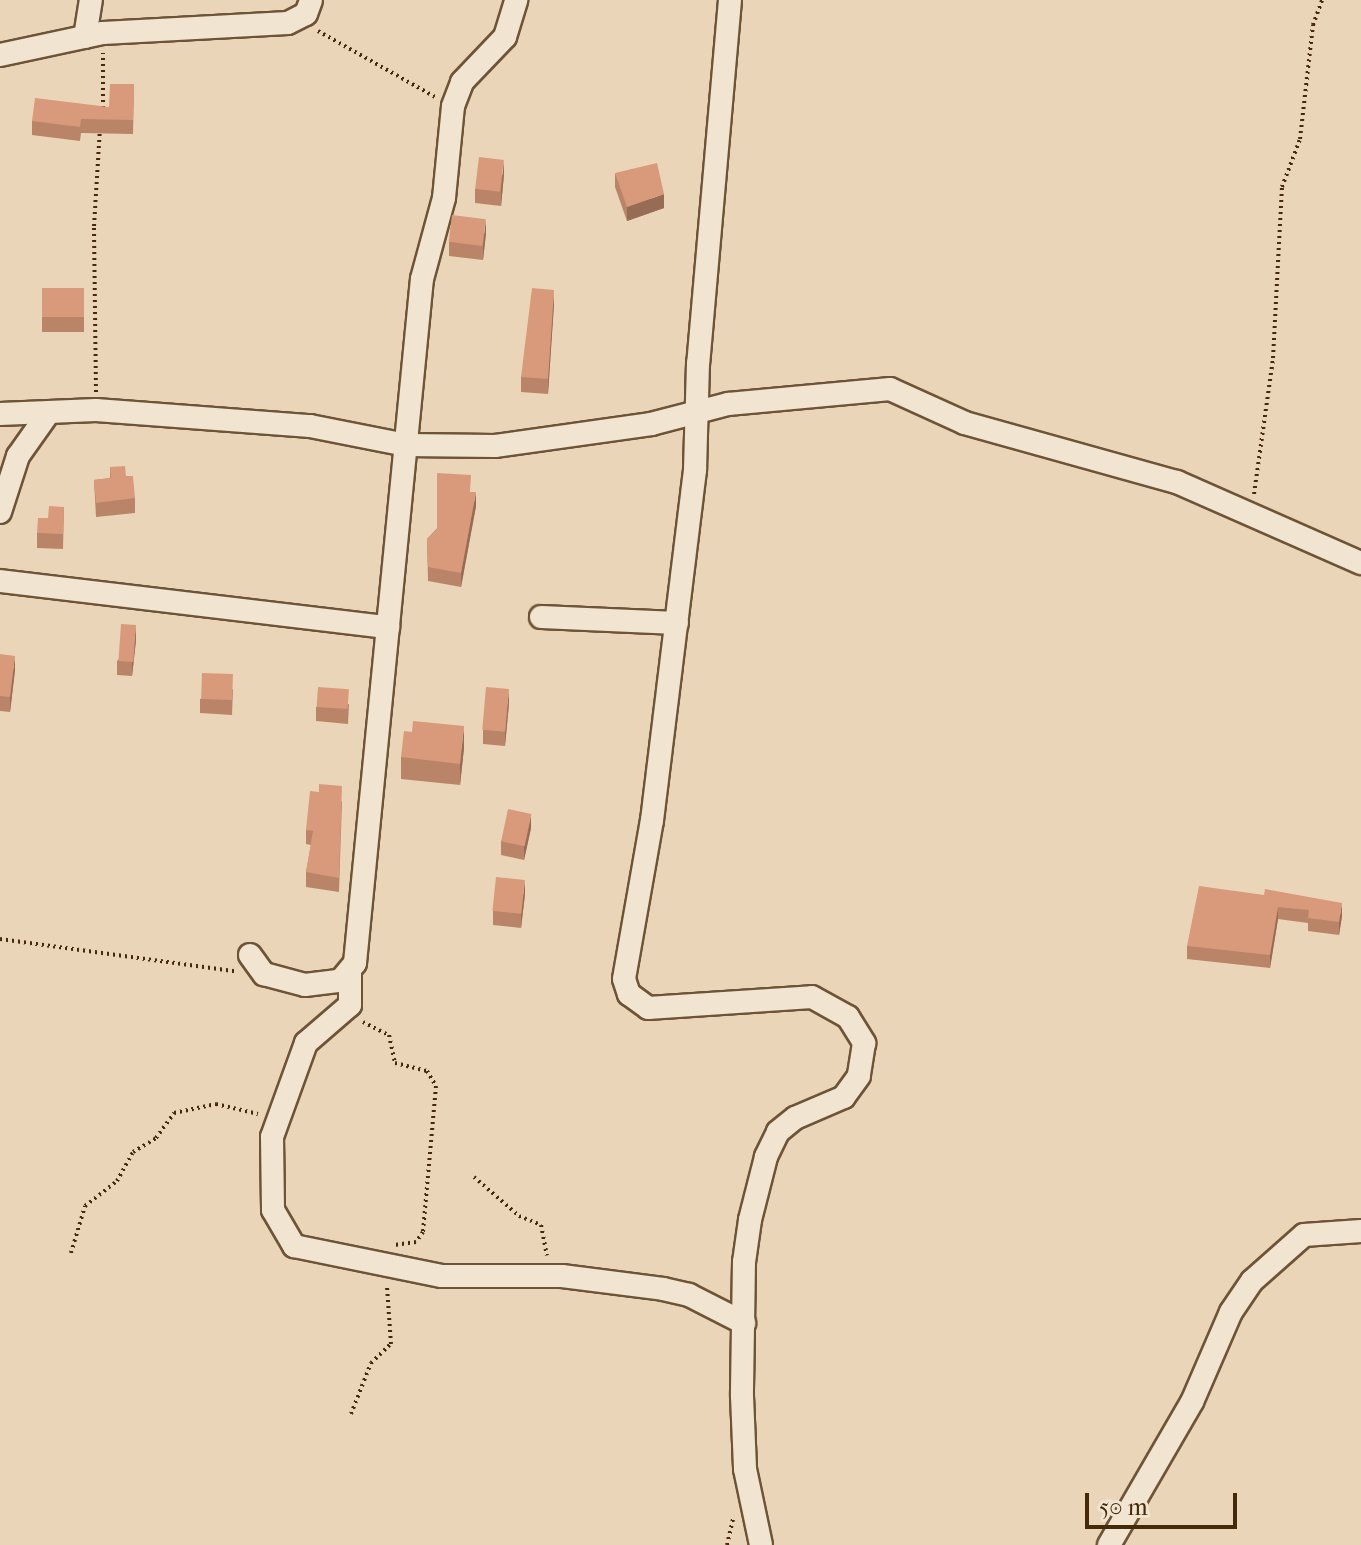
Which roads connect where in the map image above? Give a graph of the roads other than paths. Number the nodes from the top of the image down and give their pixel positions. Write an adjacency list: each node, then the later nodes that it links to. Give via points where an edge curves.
1 (91, 0): 5 (street)
2 (516, 0): 10 (street, via 505,37 462,82 453,106 444,198 422,279)
3 (730, 0): 7 (street)
4 (309, 6): 5 (street, via 288,23)
5 (94, 35): 6 (street)
6 (0, 55)
7 (697, 410): 10 (street, via 651,424 495,446); 12 (street, via 846,389 890,389 965,423 1146,472); 15 (street)
8 (0, 414): 9 (street)
9 (47, 415): 10 (street, via 96,410 310,426); 11 (street, via 13,466)
10 (406, 445): 16 (street)
11 (0, 512)
12 (1361, 563)
13 (0, 581): 16 (street)
14 (541, 617): 15 (street)
15 (677, 623): 20 (street, via 652,820 626,965 629,994 648,1008 664,1009 812,997 848,1017 864,1043 854,1086 835,1103 786,1124 771,1143 746,1244)
16 (388, 627): 18 (street, via 358,954)
17 (250, 955): 18 (street, via 264,974 323,986)
18 (350, 972): 20 (street, via 348,1010 306,1043 276,1120 273,1210 284,1236 307,1252 442,1276 562,1276 689,1295)
19 (1361, 1231): 22 (street, via 1304,1235 1252,1281 1231,1312 1192,1402)
20 (744, 1323): 21 (street, via 745,1469)
21 (761, 1545)
22 (1109, 1545)

